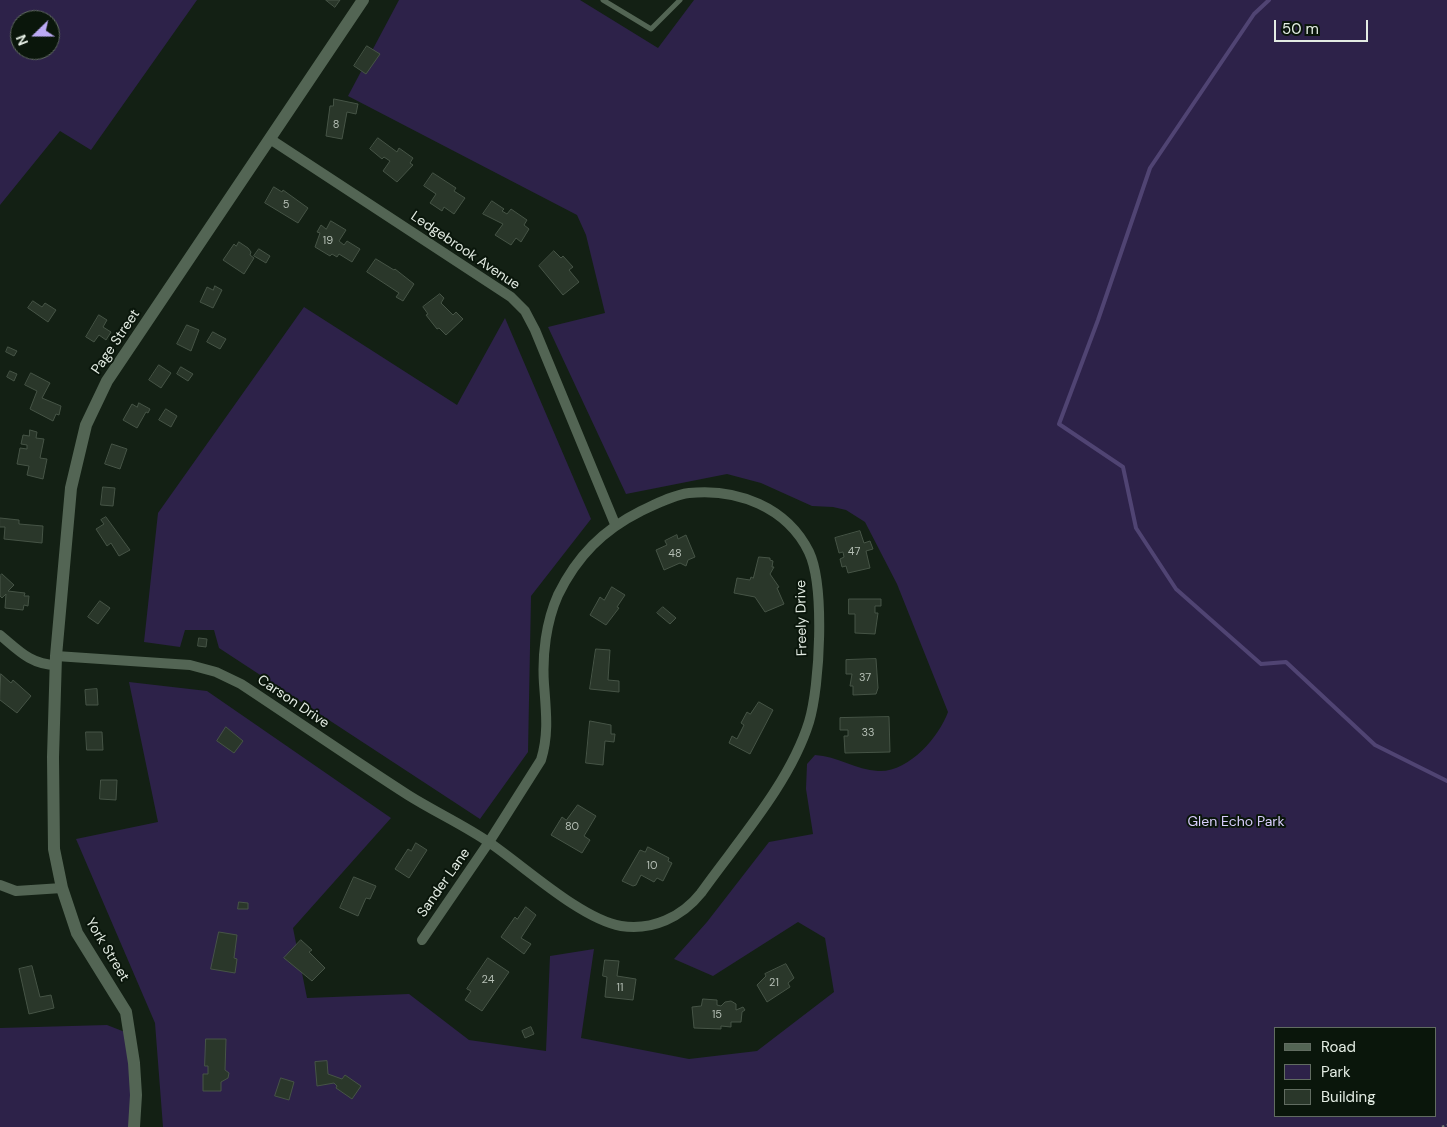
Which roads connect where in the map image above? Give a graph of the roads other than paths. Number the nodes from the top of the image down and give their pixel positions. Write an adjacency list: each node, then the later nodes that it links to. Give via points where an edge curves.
1 (363, 0): 4 (street, Page Street)
2 (603, 0): 3 (lane, via 651,29)
3 (680, 0)
4 (270, 139): 5 (street, Ledgebrook Avenue, via 511,297 525,312 536,330); 7 (street, Page Street, via 114,372 89,416 71,488)
5 (615, 524): 9 (street, Freely Drive, via 586,553 558,596 550,618 545,651 546,745 532,776); 9 (street, Freely Drive, via 669,498 688,493 732,494 768,508 797,534 815,569 818,604 814,699 801,745 784,777 702,893 688,908 661,922 632,927 603,920 571,902)
6 (0, 635): 7 (street, Carson Drive, via 31,660)
7 (56, 661): 8 (street, Page Street); 9 (street, Carson Drive, via 190,665 216,672 241,684 410,796)
8 (53, 757): 11 (street, York Street, via 54,849)
9 (489, 842): 12 (street, Sander Lane)
10 (0, 885): 11 (street, via 16,892)
11 (62, 888): 13 (street, York Street, via 77,933 126,1012 134,1063)
12 (422, 940)
13 (134, 1127)

